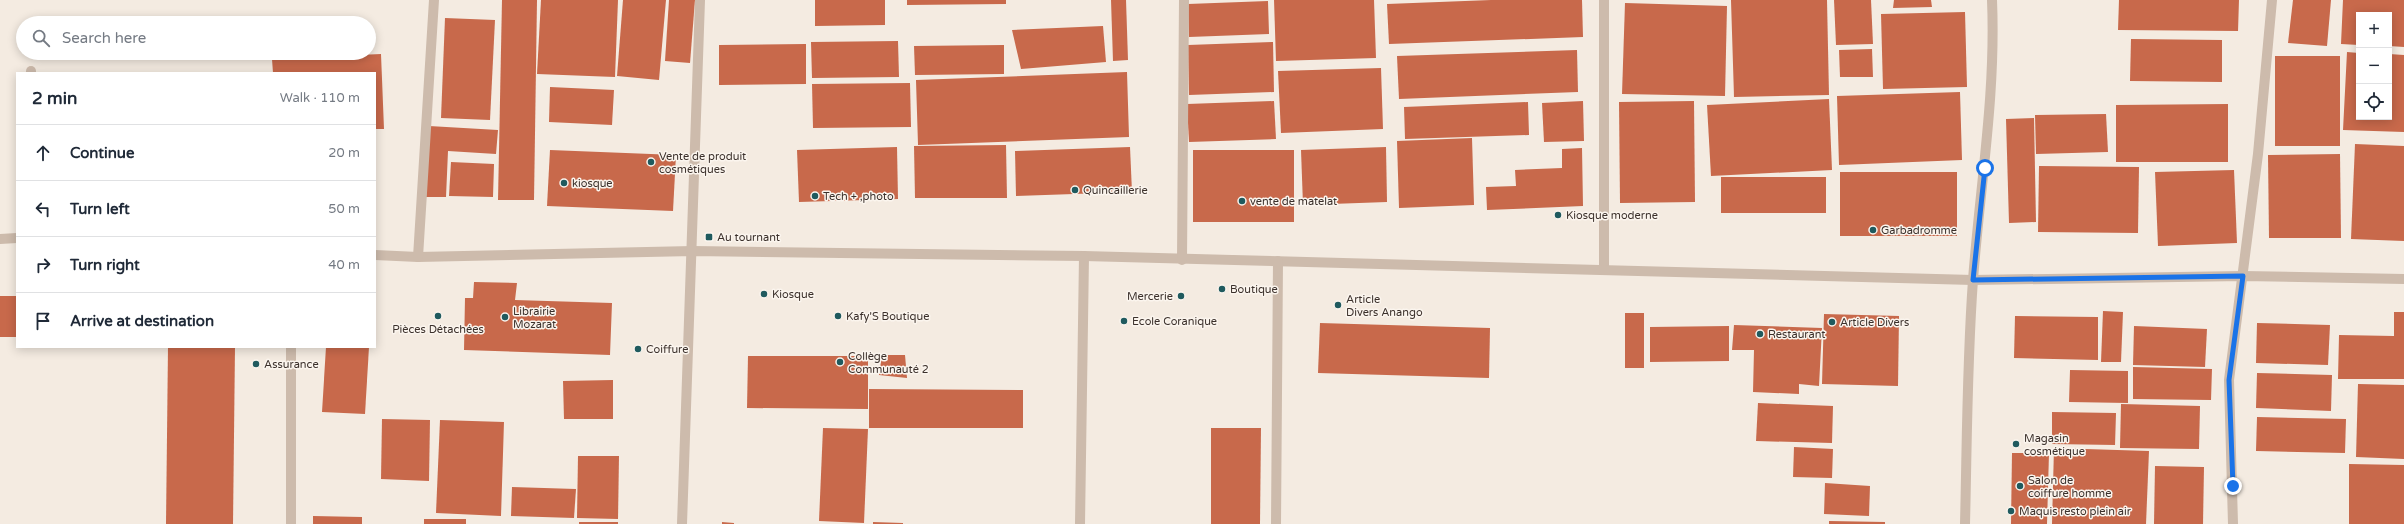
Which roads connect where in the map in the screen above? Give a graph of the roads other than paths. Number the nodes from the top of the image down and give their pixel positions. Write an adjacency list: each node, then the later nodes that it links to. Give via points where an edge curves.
1 (434, 0): 12 (street)
2 (700, 0): 9 (street)
3 (1184, 0): 13 (street)
4 (1604, 0): 15 (street)
5 (1992, 0): 18 (street, via 1994,41 1985,168)
6 (2272, 0): 16 (street)
7 (16, 238): 8 (street)
8 (0, 239)
9 (693, 251): 11 (street); 12 (street); 21 (street)
10 (376, 255): 12 (street)
11 (1084, 256): 13 (street); 22 (street)
12 (418, 257)
13 (1182, 260): 14 (street)
14 (1278, 261): 15 (street); 23 (street)
15 (1604, 270): 18 (street)
16 (2243, 276): 17 (street); 18 (street); 25 (street, via 2229,380)
17 (2404, 279)
18 (1973, 280): 24 (street)
19 (291, 348): 20 (street)
20 (291, 524)
21 (682, 524)
22 (1080, 524)
23 (1276, 524)
24 (1965, 524)
25 (2233, 524)

